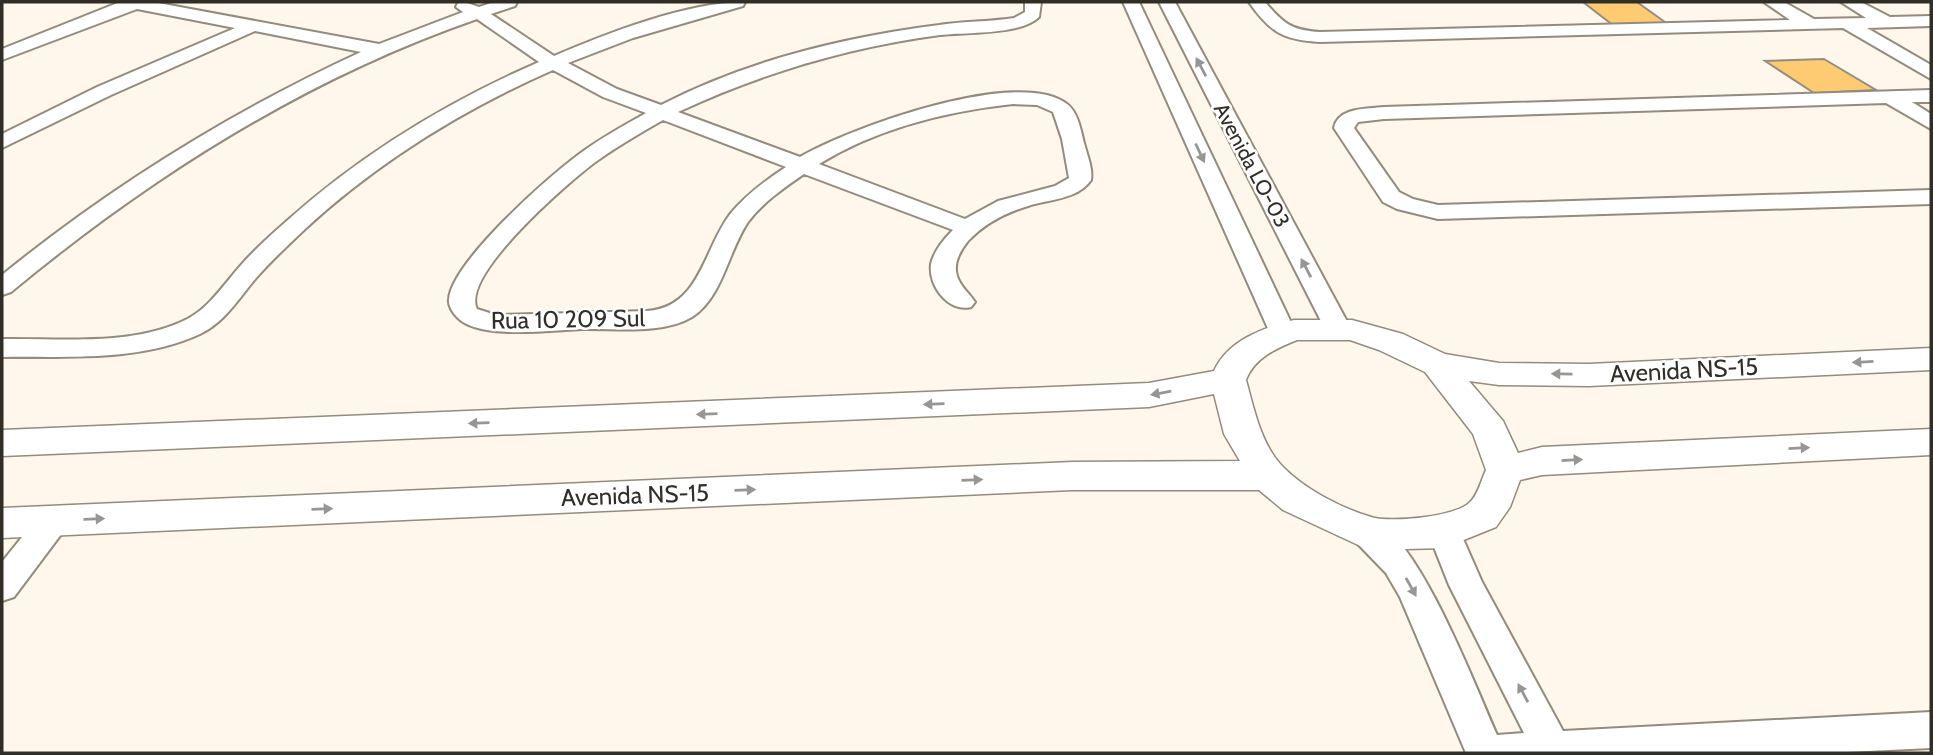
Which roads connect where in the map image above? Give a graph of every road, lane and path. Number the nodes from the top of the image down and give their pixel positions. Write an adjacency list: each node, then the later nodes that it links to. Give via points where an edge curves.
1 (457, 2): 11 (street)
2 (509, 2): 11 (street)
3 (737, 2): 19 (street, via 633,32)
4 (1033, 2): 23 (street, via 1034,13 1024,21 925,32 806,57 732,82)
5 (1131, 2): 32 (street, Avenida LO-03, one-way to 32)
6 (1167, 2): 31 (street, Avenida LO-03, one-way to 6)
7 (1257, 2): 14 (street, via 1277,28 1320,37)
8 (1772, 2): 14 (street)
9 (1849, 2): 13 (street)
10 (132, 3): 16 (street); 18 (street)
11 (479, 7): 17 (street); 19 (street)
12 (1931, 21): 13 (street)
13 (1887, 22): 15 (street)
14 (1810, 24): 15 (street)
15 (1848, 24): 20 (street)
16 (253, 26): 17 (street); 25 (street, via 104,90)
17 (380, 50): 29 (street, via 254,112 163,166 83,221)
18 (2, 55)
19 (552, 63): 23 (street); 33 (street, via 459,108 357,175 295,226 195,327 144,342)
20 (1931, 73)
21 (1931, 96): 22 (street)
22 (1891, 98): 24 (street); 27 (street, via 1384,113 1352,117 1344,128 1391,197 1438,212)
23 (662, 114): 26 (street); 26 (street, Rua 10 209 Sul, via 594,153 547,190 501,236 471,278 461,299 463,310 475,320 520,323 660,317 680,312 697,299 741,215)
24 (1931, 123)
25 (2, 142)
26 (801, 166): 28 (street); 28 (street, via 884,126 962,106 1030,99 1060,108 1081,172 1079,181 1005,206)
27 (1931, 197)
28 (968, 228): 30 (street, via 948,253 942,272)
29 (2, 287)
30 (962, 302)
31 (1338, 329): 32 (main road, Avenida NS-15); 35 (main road, Avenida NS-15, via 1391,342)
32 (1283, 332): 36 (main road, Avenida NS-15, via 1260,342 1233,366)
33 (2, 348)
34 (1931, 359): 35 (main road, Avenida NS-15, one-way to 35, via 1589,374 1499,374)
35 (1437, 364): 39 (main road, Avenida NS-15, via 1490,430)
36 (1228, 380): 38 (main road, one-way to 38, via 1149,395); 40 (main road, via 1243,434)
37 (1931, 442): 39 (main road, one-way to 37, via 1542,461)
38 (2, 443)
39 (1505, 470): 43 (main road, via 1482,516)
40 (1268, 477): 41 (main road, Avenida NS-15, one-way to 40, via 1072,477); 44 (main road, via 1297,500)
41 (54, 520): 42 (main road, Avenida NS-15); 45 (street)
42 (2, 523)
43 (1444, 532): 44 (main road); 47 (street, one-way to 43, via 1466,585)
44 (1369, 534): 48 (street, one-way to 48, via 1398,564 1415,592)
45 (2, 587)
46 (1931, 730): 47 (street)
47 (1554, 752): 49 (street)
48 (1486, 753)
49 (1495, 753)

